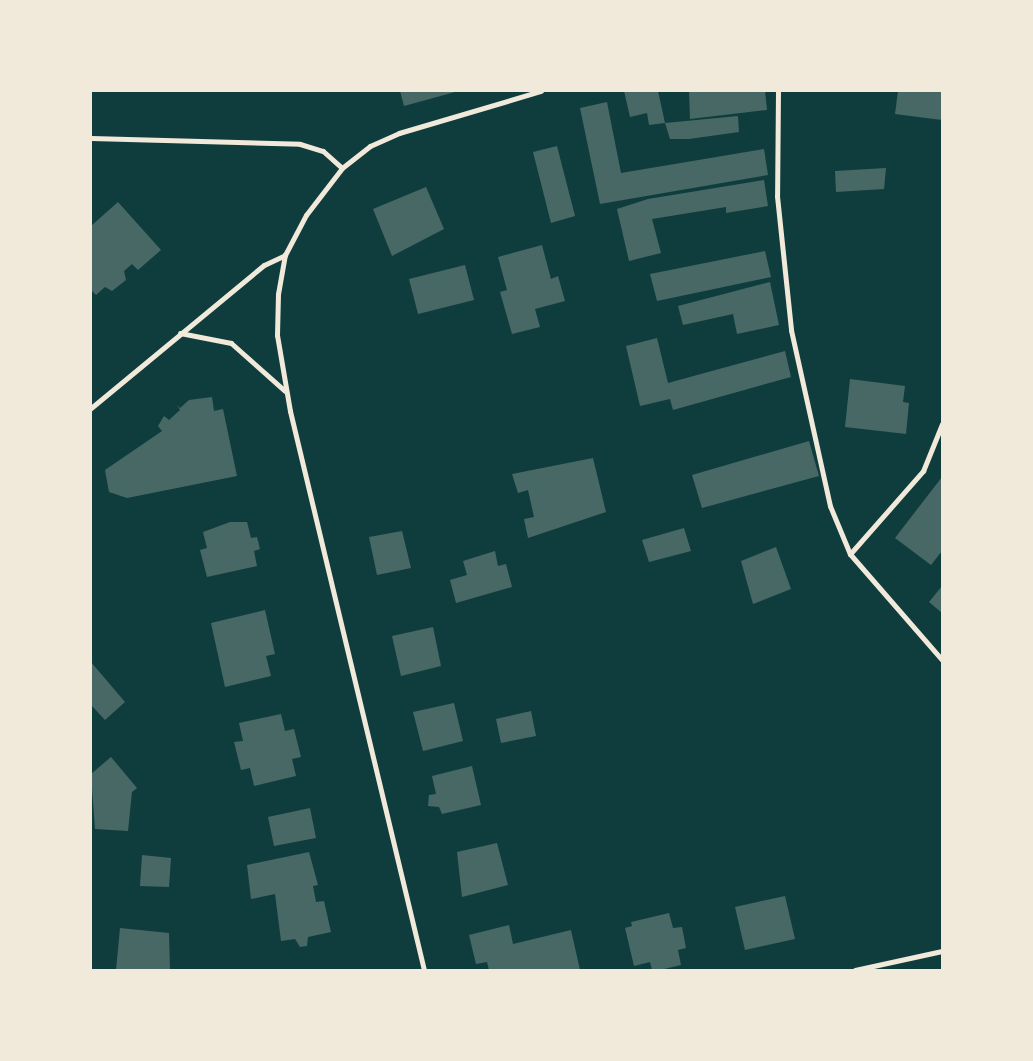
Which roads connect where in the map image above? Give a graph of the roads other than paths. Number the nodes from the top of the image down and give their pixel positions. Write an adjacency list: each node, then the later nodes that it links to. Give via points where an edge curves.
1 (541, 91): 4 (street, via 399,133 370,146)
2 (778, 91): 10 (street, via 777,196 791,330 830,506)
3 (91, 138): 4 (street, via 300,144 323,151)
4 (342, 168): 5 (street, via 306,215)
5 (286, 256): 6 (street, via 264,264); 7 (street, via 277,335)
6 (180, 333): 7 (street, via 231,344); 8 (street)
7 (286, 392): 13 (street)
8 (91, 408)
9 (942, 424): 10 (street, via 923,471)
10 (850, 554): 11 (street)
11 (942, 660)
12 (942, 951): 14 (street)
13 (424, 970)
14 (855, 970)

